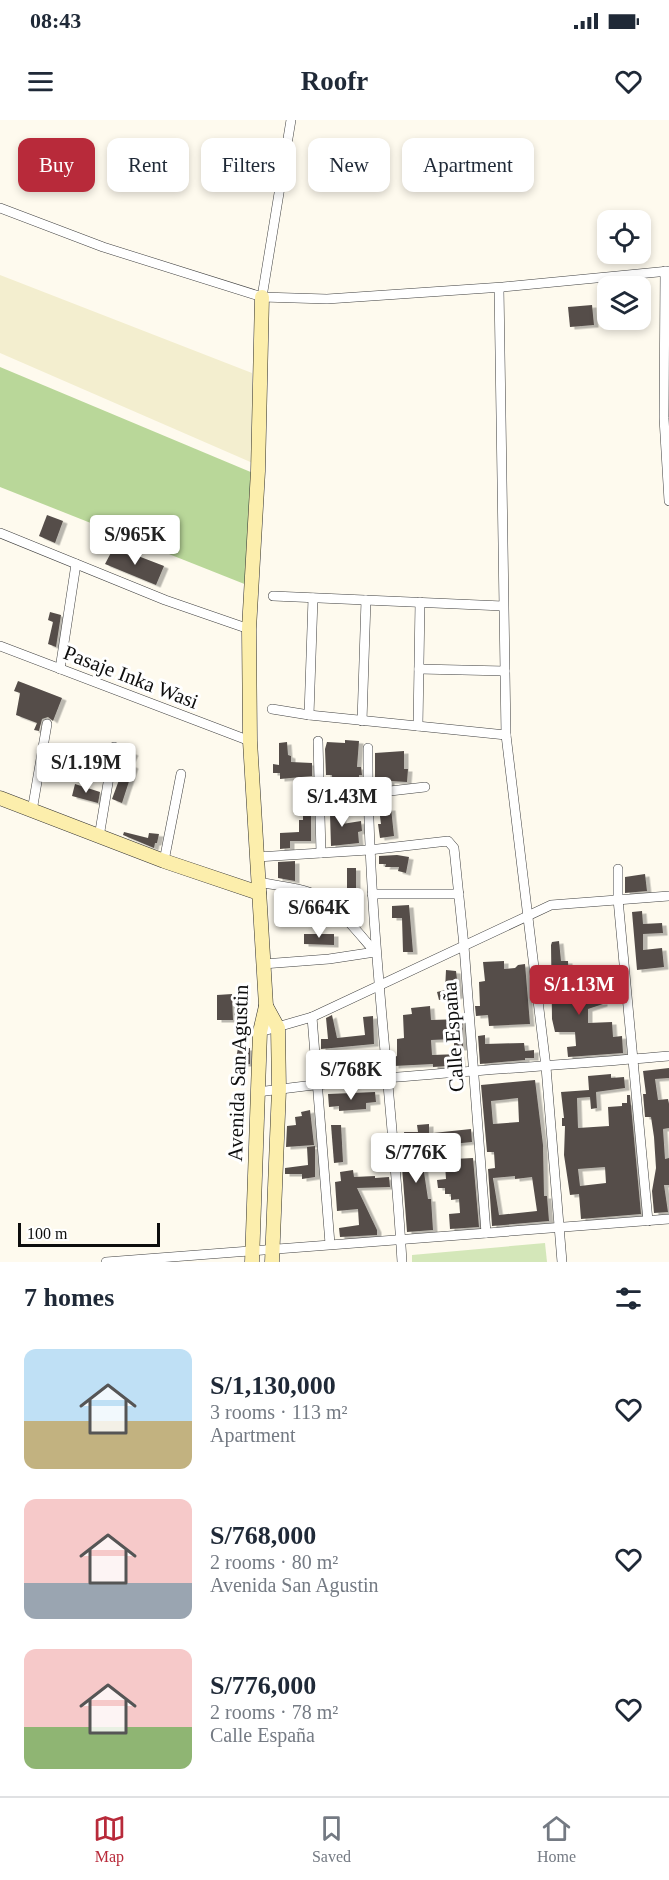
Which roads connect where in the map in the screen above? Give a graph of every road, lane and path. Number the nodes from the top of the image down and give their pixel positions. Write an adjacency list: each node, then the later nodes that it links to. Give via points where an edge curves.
1 (291, 120): 5 (street)
2 (0, 208): 5 (street, via 103,247)
3 (667, 271): 4 (street); 6 (street, via 664,418)
4 (499, 288): 5 (street, via 327,299); 13 (street)
5 (262, 297): 14 (street, Avenida San Agustin)
6 (669, 501)
7 (0, 533): 8 (street)
8 (76, 564): 14 (street); 16 (street)
9 (273, 596): 10 (street)
10 (312, 598): 11 (street); 20 (street)
11 (366, 600): 12 (street); 21 (street)
12 (420, 602): 13 (street); 17 (street)
13 (503, 606): 18 (street)
14 (249, 629): 25 (street, Avenida San Agustin)
15 (0, 646): 16 (street, Pasaje Inka Wasi)
16 (60, 669): 25 (street, Pasaje Inka Wasi)
17 (418, 669): 18 (street); 23 (street)
18 (505, 671): 24 (street)
19 (272, 709): 20 (street)
20 (309, 715): 21 (street)
21 (362, 721): 23 (street)
22 (47, 724): 34 (street)
23 (418, 726): 24 (street)
24 (506, 735): 46 (street)
25 (250, 741): 38 (street, Avenida San Agustin)
26 (318, 741): 33 (street)
27 (114, 747): 35 (street)
28 (369, 748): 31 (street)
29 (181, 774): 39 (street)
30 (425, 787): 31 (street)
31 (368, 793): 33 (street); 36 (street)
32 (0, 798): 34 (street)
33 (320, 799): 37 (street)
34 (32, 811): 35 (street)
35 (99, 837): 39 (street)
36 (369, 850): 37 (street); 42 (street); 43 (street, Calle España, via 448,842 454,848)
37 (321, 853): 38 (street)
38 (257, 857): 41 (street, Avenida San Agustin)
39 (164, 861): 41 (street)
40 (618, 869): 45 (street)
41 (259, 888): 48 (street, via 305,891 320,897); 49 (street, Avenida San Agustin)
42 (372, 894): 43 (street); 48 (street)
43 (459, 894): 47 (street, Calle España)
44 (669, 896): 45 (street)
45 (618, 899): 46 (street, via 551,905); 56 (street)
46 (529, 915): 47 (street); 57 (street)
47 (464, 946): 50 (street); 58 (street, Calle España)
48 (375, 952): 49 (street); 50 (street)
49 (263, 964): 51 (street, Avenida San Agustin)
50 (378, 986): 52 (street); 59 (street)
51 (266, 1006): 53 (street); 54 (street, Avenida San Agustin)
52 (312, 1017): 53 (street); 60 (street)
53 (278, 1028): 54 (street); 61 (street, Avenida San Agustin)
54 (260, 1032): 62 (street, Avenida San Agustin)
55 (669, 1056): 56 (street)
56 (633, 1059): 57 (street); 64 (street)
57 (546, 1066): 58 (street); 65 (street)
58 (473, 1072): 59 (street); 66 (street, Calle España)
59 (386, 1077): 60 (street); 67 (street)
60 (318, 1084): 61 (street); 68 (street)
61 (279, 1089): 62 (street); 69 (street, Avenida San Agustin)
62 (258, 1092): 70 (street, Avenida San Agustin)
63 (669, 1219): 64 (street)
64 (648, 1221): 65 (street)
65 (560, 1226): 66 (street); 73 (street)
66 (486, 1233): 67 (street)
67 (401, 1240): 68 (street); 72 (street)
68 (330, 1244): 69 (street)
69 (272, 1256): 70 (street)
70 (252, 1257): 71 (street)
71 (106, 1262)
72 (402, 1262)
73 (562, 1262)

